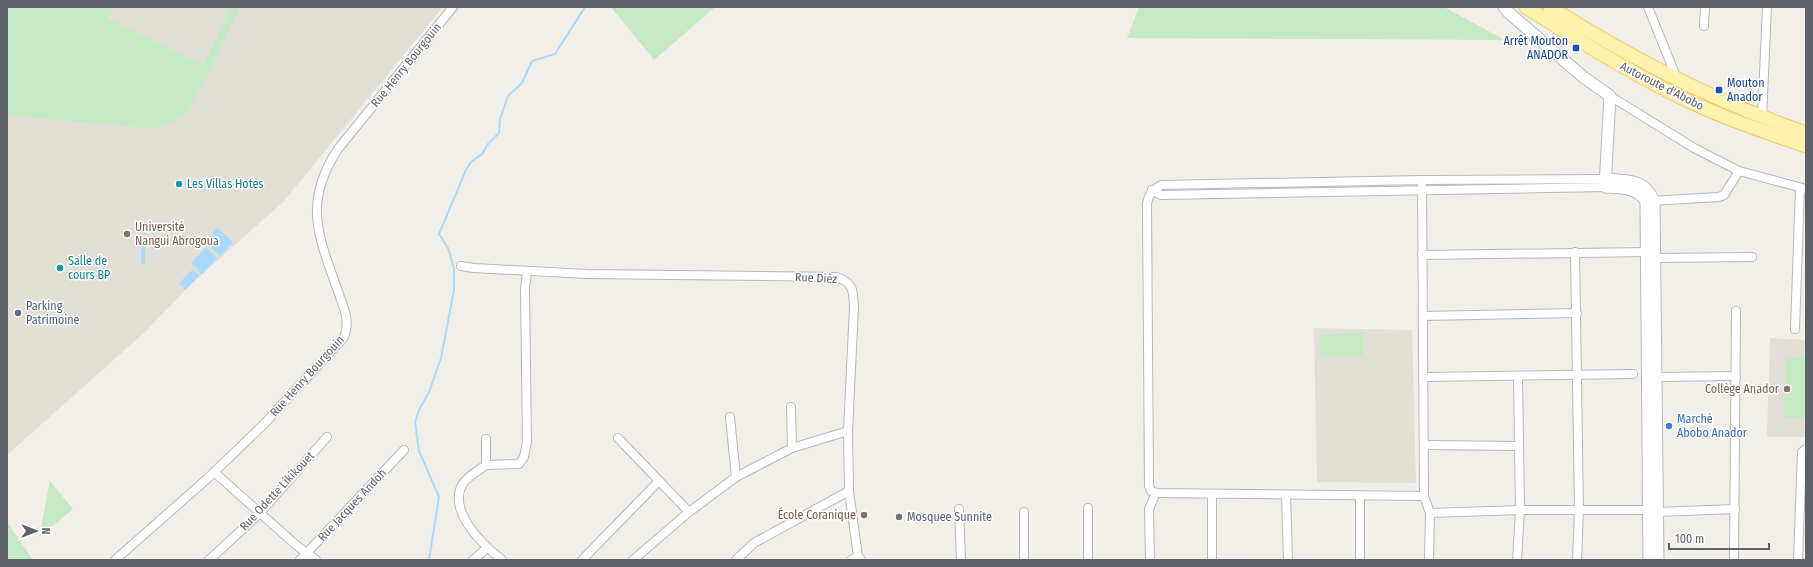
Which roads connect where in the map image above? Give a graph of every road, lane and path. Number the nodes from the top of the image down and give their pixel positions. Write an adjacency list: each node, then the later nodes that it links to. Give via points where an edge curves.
1 (453, 7): 50 (street, Rue Henry Bourgouin, via 338,149 322,179 316,204 317,226 348,322 344,337 265,423)
2 (1504, 7): 10 (main road, via 1582,76)
3 (1526, 7): 13 (main road, Autoroute d'Abobo, via 1594,50 1675,95 1733,121)
4 (1550, 7): 9 (main road, via 1587,31)
5 (1648, 7): 9 (street)
6 (1704, 7): 8 (street)
7 (1767, 7): 11 (street)
8 (1704, 26)
9 (1677, 80): 11 (main road)
10 (1610, 96): 14 (street, via 1694,148); 16 (main road)
11 (1762, 118): 12 (main road)
12 (1806, 133)
13 (1806, 146)
14 (1739, 171): 17 (street); 20 (street, via 1724,195 1719,197)
15 (1422, 180): 16 (street); 18 (street, via 1161,185); 19 (street)
16 (1606, 183): 19 (street); 20 (main road, via 1634,181 1650,193)
17 (1803, 189): 21 (street)
18 (1152, 190): 19 (street, via 1161,195); 54 (street, via 1148,195 1147,204 1149,486)
19 (1422, 191): 23 (street)
20 (1650, 201): 24 (main road)
21 (1802, 240): 31 (street)
22 (1575, 252): 23 (street); 24 (street); 29 (street)
23 (1422, 255): 30 (street)
24 (1651, 255): 25 (street); 37 (main road); 64 (main road)
25 (1752, 256)
26 (461, 266): 27 (street)
27 (527, 272): 40 (street, Rue Dièz, via 837,277 848,282 852,290 854,307); 49 (street, via 527,442 524,457 519,464)
28 (1736, 311): 35 (street)
29 (1576, 313): 30 (street); 33 (street)
30 (1423, 316): 36 (street)
31 (1795, 329)
32 (1633, 374): 33 (street)
33 (1578, 375): 34 (street); 62 (street)
34 (1518, 376): 36 (street); 45 (street)
35 (1736, 376): 37 (street); 63 (street)
36 (1424, 377): 44 (street)
37 (1657, 377): 64 (main road)
38 (791, 407): 46 (street)
39 (730, 417): 51 (street)
40 (848, 431): 46 (street); 53 (street, Rue Dièz)
41 (327, 437): 67 (street, Rue Odette Likikouet)
42 (618, 438): 52 (street)
43 (486, 439): 49 (street)
44 (1424, 446): 45 (street); 58 (street)
45 (1519, 446): 61 (street)
46 (792, 448): 51 (street)
47 (1806, 449): 94 (street, via 1802,452)
48 (404, 450): 70 (street, Rue Jacques Andoh)
49 (486, 465): 69 (street, via 462,485 460,494 460,507 465,521)
50 (214, 472): 67 (street); 72 (street, Rue Henry Bourgouin)
51 (736, 477): 65 (street)
52 (658, 482): 65 (street); 78 (street)
53 (849, 491): 71 (street, Rue Dièz); 80 (street, via 754,542)
54 (1156, 493): 55 (street); 84 (street, via 1150,510)
55 (1212, 494): 56 (street); 85 (street)
56 (1286, 495): 57 (street); 86 (street)
57 (1360, 496): 58 (street); 87 (street)
58 (1424, 496): 68 (street)
59 (1088, 508): 83 (street)
60 (959, 509): 81 (street)
61 (1520, 510): 62 (street); 68 (street); 89 (street)
62 (1578, 510): 64 (street); 90 (street)
63 (1735, 510): 64 (street); 93 (street)
64 (1653, 511): 91 (main road); 92 (main road)
65 (689, 512): 79 (street)
66 (1024, 512): 82 (street)
67 (260, 513): 70 (street, via 296,545); 73 (street, Rue Odette Likikouet)
68 (1430, 513): 88 (street)
69 (486, 548): 76 (street); 77 (street)
70 (308, 552): 74 (street, Rue Jacques Andoh); 75 (street)
71 (856, 559)
72 (115, 560)
73 (209, 560)
74 (300, 560)
75 (316, 560)
76 (473, 560)
77 (502, 560)
78 (582, 560)
79 (633, 560)
80 (736, 560)
81 (961, 560)
82 (1024, 560)
83 (1088, 560)
84 (1150, 560)
85 (1212, 560)
86 (1288, 560)
87 (1360, 560)
88 (1429, 560)
89 (1517, 560)
90 (1577, 560)
91 (1649, 560)
92 (1658, 560)
93 (1734, 560)
94 (1798, 560)

